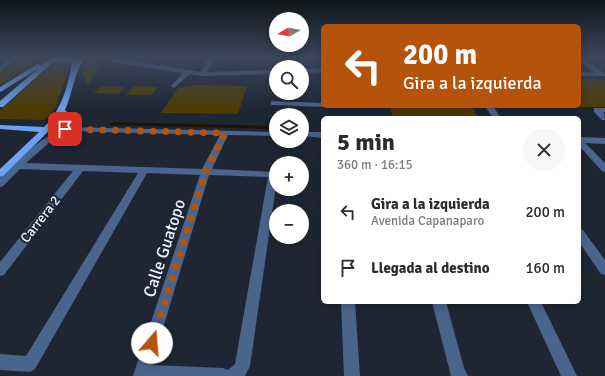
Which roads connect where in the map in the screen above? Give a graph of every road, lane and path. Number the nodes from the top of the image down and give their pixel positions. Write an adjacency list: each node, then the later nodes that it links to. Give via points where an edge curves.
1 (21, 75): 8 (main road)
2 (23, 75): 10 (main road)
3 (34, 75): 12 (main road)
4 (73, 75): 14 (main road)
5 (185, 75): 9 (street)
6 (593, 75): 7 (street)
7 (604, 75)
8 (0, 86)
9 (174, 86)
10 (0, 90)
11 (274, 103): 13 (street)
12 (0, 105)
13 (321, 105)
14 (64, 106): 18 (main road, via 61,125); 19 (main road, via 56,120)
15 (605, 110): 16 (street, via 597,110)
16 (605, 118)
17 (2, 128): 19 (main road, via 41,129)
18 (65, 129): 20 (street); 27 (street, via 52,135)
19 (44, 132): 32 (main road)
20 (225, 133): 21 (street); 31 (street, Calle Guatopo)
21 (269, 134)
22 (309, 134): 23 (street)
23 (321, 135)
24 (581, 141): 25 (street)
25 (605, 142)
26 (581, 143): 29 (street)
27 (18, 166): 28 (street); 33 (street)
28 (80, 168): 30 (street); 36 (street, Carrera 2)
29 (605, 169)
30 (145, 170): 31 (street); 40 (street, via 30,364)
31 (206, 171): 41 (street, Calle Guatopo); 43 (street, via 273,174 242,366)
32 (0, 174)
33 (0, 184)
34 (581, 236): 35 (street)
35 (605, 270)
36 (0, 271)
37 (348, 304): 44 (street)
38 (440, 304): 45 (street)
39 (535, 304): 46 (street)
40 (0, 362)
41 (142, 374): 42 (street)
42 (223, 376)
43 (234, 376)
44 (352, 376)
45 (460, 376)
46 (569, 376)

